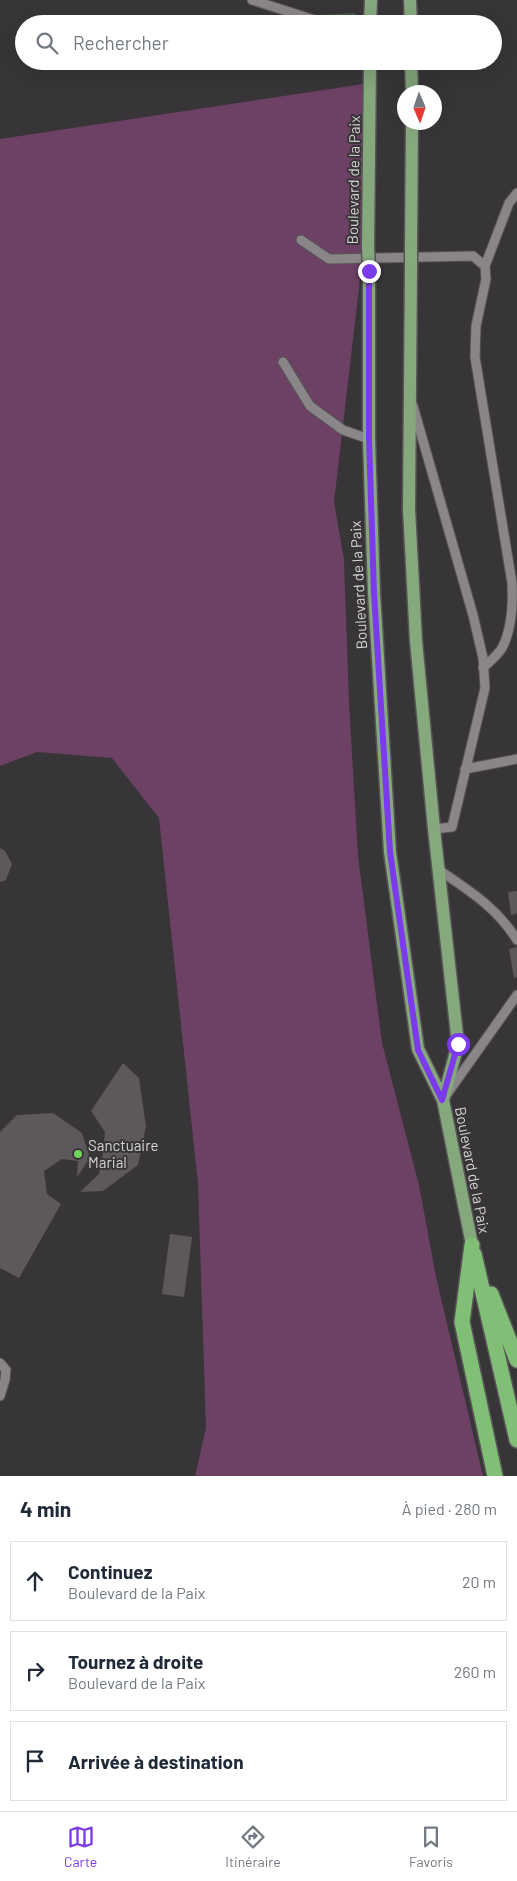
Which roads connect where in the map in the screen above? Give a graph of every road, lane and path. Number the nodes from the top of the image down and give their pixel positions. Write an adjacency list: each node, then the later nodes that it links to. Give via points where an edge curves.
1 (252, 0): 4 (street)
2 (371, 0): 5 (main road)
3 (410, 0): 6 (main road)
4 (299, 15)
5 (370, 15)
6 (411, 15)
7 (370, 70): 16 (main road, Boulevard de la Paix, bridge)
8 (411, 70): 9 (main road)
9 (412, 85)
10 (412, 130): 15 (main road, Boulevard de la Paix, bridge)
11 (517, 193): 13 (street, via 509,203)
12 (301, 240): 13 (street, via 329,259 473,256)
13 (485, 266): 17 (street, via 475,357 513,603 502,648)
14 (283, 362): 16 (street, via 310,406 343,430)
15 (410, 395): 17 (street, via 473,614); 20 (main road, Boulevard de la Paix, via 409,509 416,640)
16 (369, 439): 24 (main road, Boulevard de la Paix, via 374,593 390,852 418,1050)
17 (483, 668): 19 (street, via 485,688)
18 (517, 759): 19 (street)
19 (465, 769): 20 (street, via 452,827)
20 (434, 829): 21 (main road, Boulevard de la Paix)
21 (439, 870): 22 (street, via 483,900); 24 (main road, Boulevard de la Paix, via 458,1044)
22 (517, 940)
23 (517, 995): 24 (street)
24 (442, 1100): 25 (main road, Boulevard de la Paix)
25 (472, 1245): 26 (highway); 29 (highway); 30 (highway, via 462,1322)
26 (517, 1360)
27 (0, 1363): 28 (street, via 6,1370)
28 (0, 1396)
29 (517, 1440)
30 (495, 1476)

